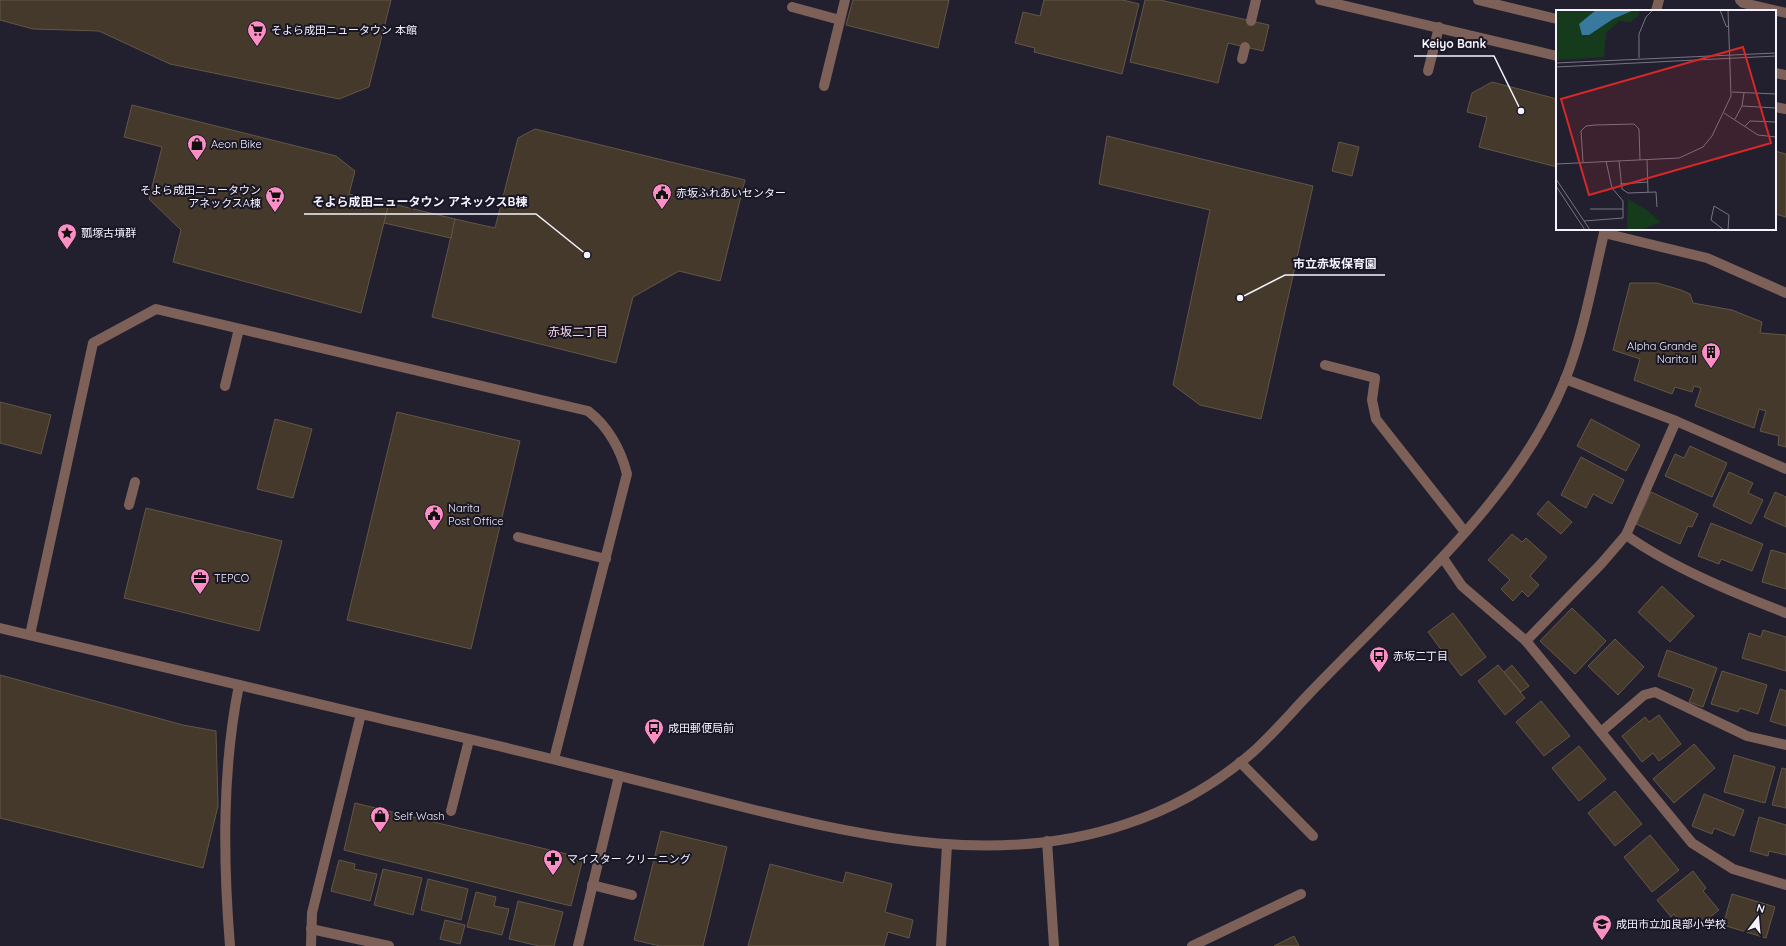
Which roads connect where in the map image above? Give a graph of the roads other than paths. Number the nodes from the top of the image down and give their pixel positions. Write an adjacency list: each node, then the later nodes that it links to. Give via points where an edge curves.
1 (845, 0): 13 (street)
2 (1256, 0): 14 (street)
3 (1320, 0): 15 (street)
4 (1478, 0): 12 (street)
5 (1659, 0): 8 (street)
6 (1740, 0): 9 (street, via 1743,3)
7 (792, 7): 13 (street)
8 (1656, 10)
9 (1773, 10)
10 (1776, 11): 11 (street)
11 (1786, 13)
12 (1556, 19)
13 (840, 20): 22 (street)
14 (1251, 21)
15 (1439, 27): 17 (street); 19 (street)
16 (1245, 47): 18 (street)
17 (1556, 56)
18 (1242, 59)
19 (1428, 71)
20 (1776, 73): 21 (street)
21 (1786, 75)
22 (824, 86)
23 (1776, 107): 24 (street)
24 (1786, 110)
25 (1605, 231): 26 (street, via 1707,258); 29 (street, via 1578,341)
26 (1786, 293)
27 (239, 329): 30 (street); 39 (street, via 588,411 598,419 618,447 627,474); 42 (street, via 156,309 93,343)
28 (1325, 365): 35 (street, via 1375,378 1372,400 1376,419)
29 (1565, 379): 31 (street); 35 (street, via 1523,460)
30 (225, 386)
31 (1676, 421): 32 (street); 36 (street)
32 (1786, 469)
33 (135, 482): 34 (street)
34 (129, 505)
35 (1465, 532): 38 (street)
36 (1626, 535): 40 (street, via 1647,550); 43 (street)
37 (518, 537): 39 (street)
38 (1443, 558): 43 (street, via 1462,586); 50 (street, via 1277,729)
39 (606, 559): 49 (street)
40 (1786, 613)
41 (0, 628): 42 (street)
42 (30, 635): 44 (street)
43 (1526, 641): 46 (street)
44 (239, 685): 45 (street); 61 (street, via 231,725 225,806)
45 (361, 714): 47 (street); 60 (street, via 312,913)
46 (1601, 732): 48 (street, via 1644,694 1656,692 1747,736); 57 (street, via 1692,843 1733,869)
47 (469, 740): 49 (street); 52 (street)
48 (1786, 745)
49 (554, 759): 51 (street)
50 (1240, 762): 53 (street); 54 (street, via 1165,809 1097,833)
51 (619, 776): 55 (street, via 794,819 913,842); 56 (street)
52 (451, 811)
53 (1313, 836)
54 (1047, 841): 55 (street, via 998,845); 66 (street)
55 (947, 845): 65 (street)
56 (592, 885): 59 (street); 64 (street)
57 (1786, 885)
58 (1301, 894): 67 (street)
59 (632, 895)
60 (311, 929): 62 (street); 63 (street)
61 (230, 946)
62 (311, 946)
63 (389, 946)
64 (578, 946)
65 (941, 946)
66 (1054, 946)
67 (1192, 946)

